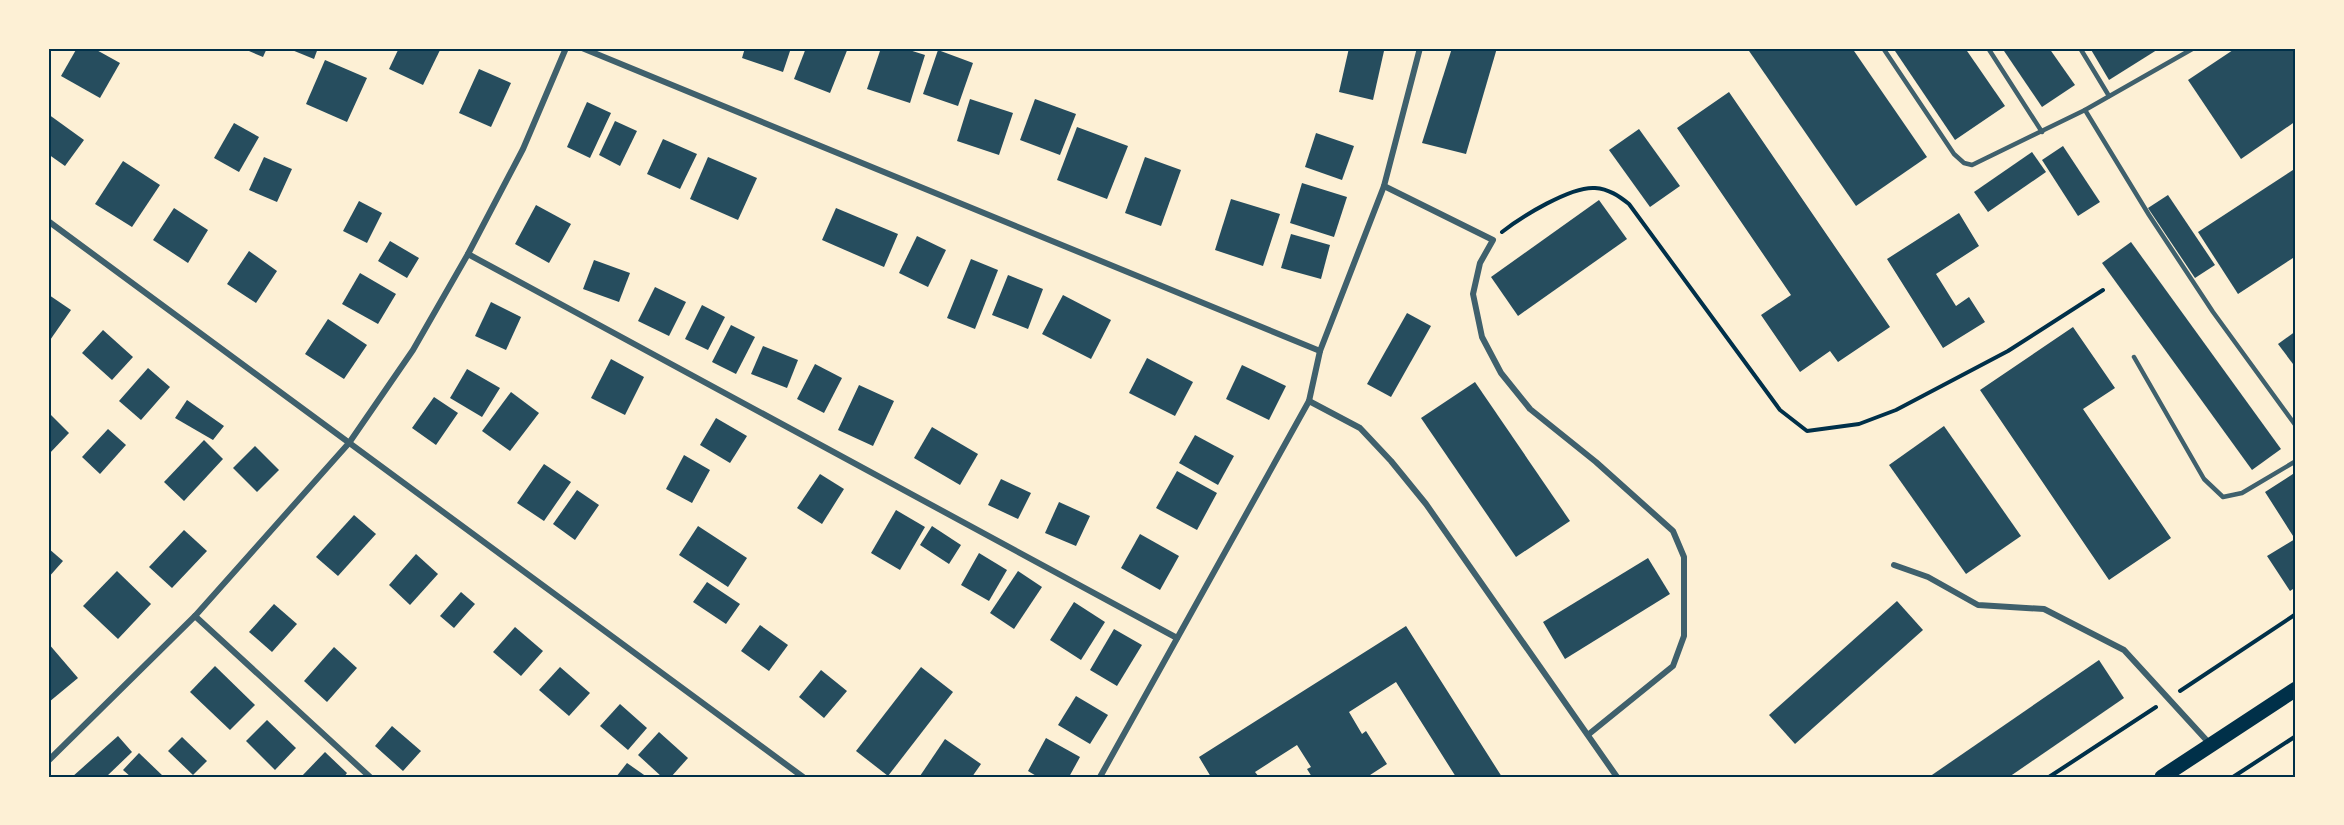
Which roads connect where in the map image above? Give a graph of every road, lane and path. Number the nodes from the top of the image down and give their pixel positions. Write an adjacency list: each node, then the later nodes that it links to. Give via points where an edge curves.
1 (566, 48): 14 (street, via 522,149)
2 (582, 48): 16 (street)
3 (1420, 48): 11 (street)
4 (1883, 48): 10 (lane, via 1964,163 1979,163)
5 (1988, 48): 10 (lane)
6 (2080, 48): 8 (lane)
7 (2194, 48): 8 (lane)
8 (2109, 96): 9 (lane)
9 (2085, 110): 10 (lane); 19 (lane, via 2213,312)
10 (2042, 132)
11 (1384, 186): 13 (street); 16 (street)
12 (48, 221): 20 (street)
13 (1492, 240): 15 (path, via 1519,219 1576,192 1593,187 1619,196 1629,204 1780,410 1807,431 1859,424 1896,410 2008,351); 26 (street, via 1480,263 1473,294 1482,337 1501,373 1530,409 1673,531 1684,557 1684,636 1672,666)
14 (468, 254): 20 (street, via 413,350); 24 (street)
15 (2103, 290)
16 (1320, 351): 18 (street)
17 (2134, 357): 21 (lane, via 2204,479 2223,497 2242,493)
18 (1309, 401): 24 (street); 26 (street, via 1360,428 1391,461 1426,504)
19 (2296, 426)
20 (348, 443): 23 (street); 31 (street)
21 (2296, 461)
22 (1893, 565): 28 (street, via 1928,577 1978,605 2044,609 2124,650)
23 (195, 616): 29 (street); 30 (street)
24 (1177, 638): 32 (street)
25 (2296, 689): 28 (main road)
26 (1589, 734): 33 (street)
27 (2296, 736): 35 (path)
28 (2210, 745): 34 (main road)
29 (48, 761)
30 (370, 777)
31 (803, 777)
32 (1100, 777)
33 (1617, 777)
34 (2162, 777)
35 (2233, 777)

